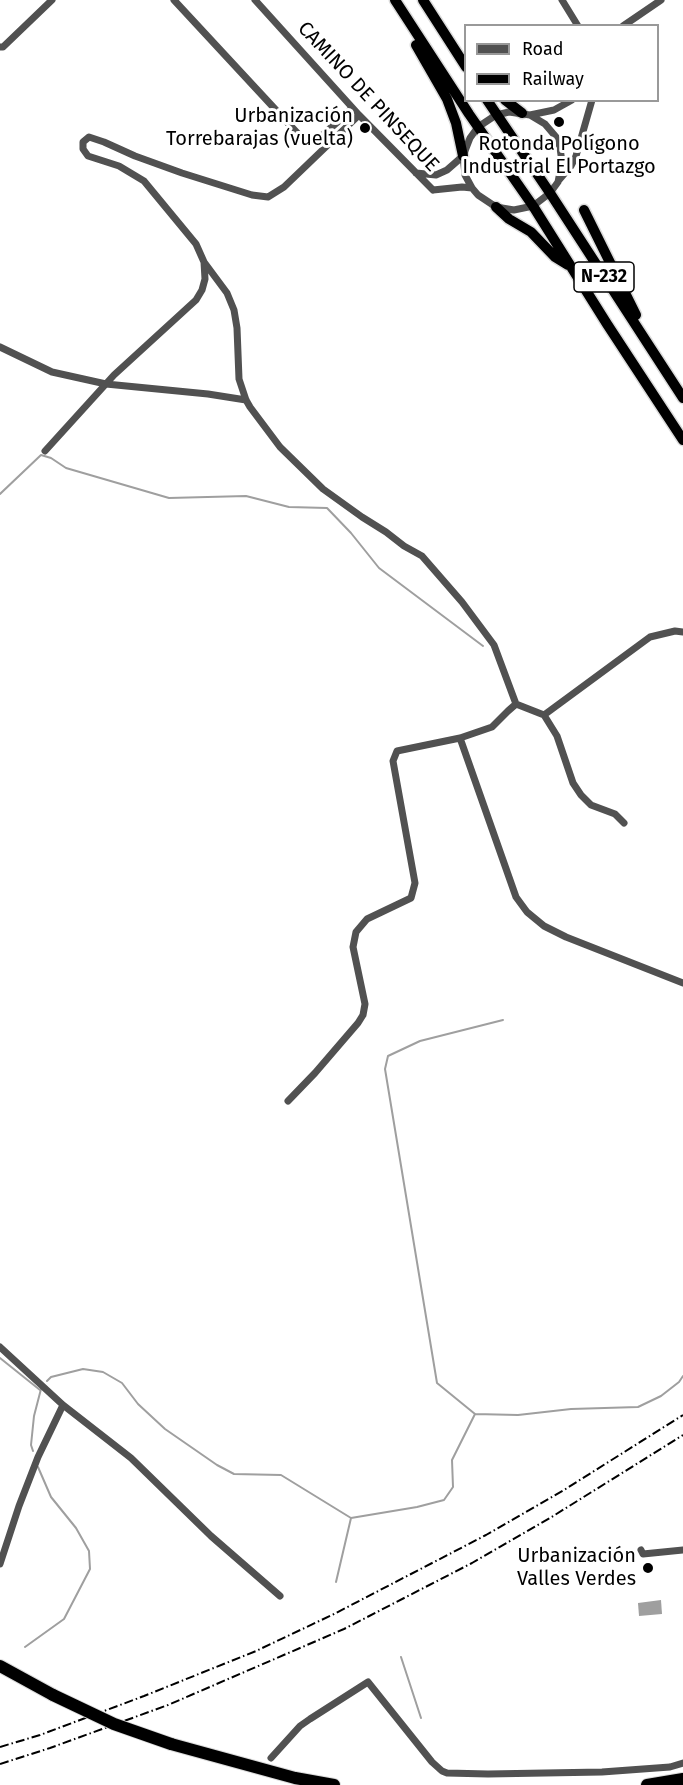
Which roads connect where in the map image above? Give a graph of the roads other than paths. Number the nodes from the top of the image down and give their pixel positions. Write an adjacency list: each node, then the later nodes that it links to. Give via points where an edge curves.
1 (52, 0): 10 (street)
2 (174, 0): 17 (street, via 300,136 310,142 318,139)
3 (255, 0): 17 (street, CAMINO DE PINSEQUE)
4 (393, 0): 21 (highway, N-232); 22 (highway, via 447,99)
5 (424, 0): 11 (highway); 12 (highway)
6 (562, 0): 9 (street)
7 (661, 0): 8 (street)
8 (631, 23)
9 (577, 24)
10 (0, 46)
11 (464, 56)
12 (464, 65)
13 (488, 102): 20 (highway, N-232)
14 (508, 102): 18 (highway)
15 (568, 102): 18 (street, via 554,110)
16 (591, 102): 25 (street, via 576,156)
17 (352, 108): 19 (street, CAMINO DE PINSEQUE)
18 (526, 114): 20 (street); 25 (street, via 545,124 556,137 562,162)
19 (359, 115): 23 (street, CAMINO DE PINSEQUE); 32 (street, via 284,187 268,197 182,173 89,137 83,142 88,156 118,166 144,182 196,244)
20 (496, 115): 21 (street); 28 (highway, N-232)
21 (478, 127): 22 (street); 29 (highway, N-232)
22 (463, 156): 24 (street); 26 (street, via 465,175)
23 (416, 173): 24 (street); 27 (street, CAMINO DE PINSEQUE)
24 (436, 175): 27 (street)
25 (558, 182): 28 (street)
26 (472, 188): 27 (street); 30 (street)
27 (433, 190)
28 (550, 193): 29 (street); 35 (highway, N-232)
29 (532, 206): 30 (street, via 514,210); 33 (highway, N-232)
30 (496, 207): 33 (highway)
31 (584, 210): 35 (highway)
32 (204, 262): 36 (street, via 205,279 196,300); 38 (street, via 227,293 234,310 239,379)
33 (571, 267): 39 (highway, N-232)
34 (0, 347): 36 (street, via 52,372)
35 (659, 360): 37 (highway, N-232)
36 (106, 384): 38 (street); 40 (street)
37 (683, 398)
38 (246, 400): 42 (street, via 280,447 323,489 422,556 494,645)
39 (683, 440)
40 (45, 451)
41 (683, 632): 43 (street, via 650,637)
42 (516, 704): 43 (street); 44 (street, via 492,727)
43 (544, 715): 45 (street, via 581,795)
44 (460, 738): 46 (street, via 516,897 527,912 566,937); 47 (street, via 397,752 393,761 415,883 411,898 368,919 356,932 353,947 365,1004 363,1015)
45 (624, 823)
46 (683, 983)
47 (288, 1101)
48 (0, 1347): 49 (street)
49 (63, 1405): 52 (street, via 35,1464); 53 (street, via 131,1458)
50 (640, 1550): 51 (street, via 643,1554)
51 (683, 1550)
52 (0, 1564)
53 (280, 1596)
54 (0, 1666): 58 (highway, bridge, via 114,1724 171,1744)
55 (272, 1758): 56 (street, via 300,1726 368,1682 432,1762 447,1773 602,1772)
56 (683, 1763)
57 (683, 1779): 59 (highway)
58 (334, 1785)
59 (647, 1785)

